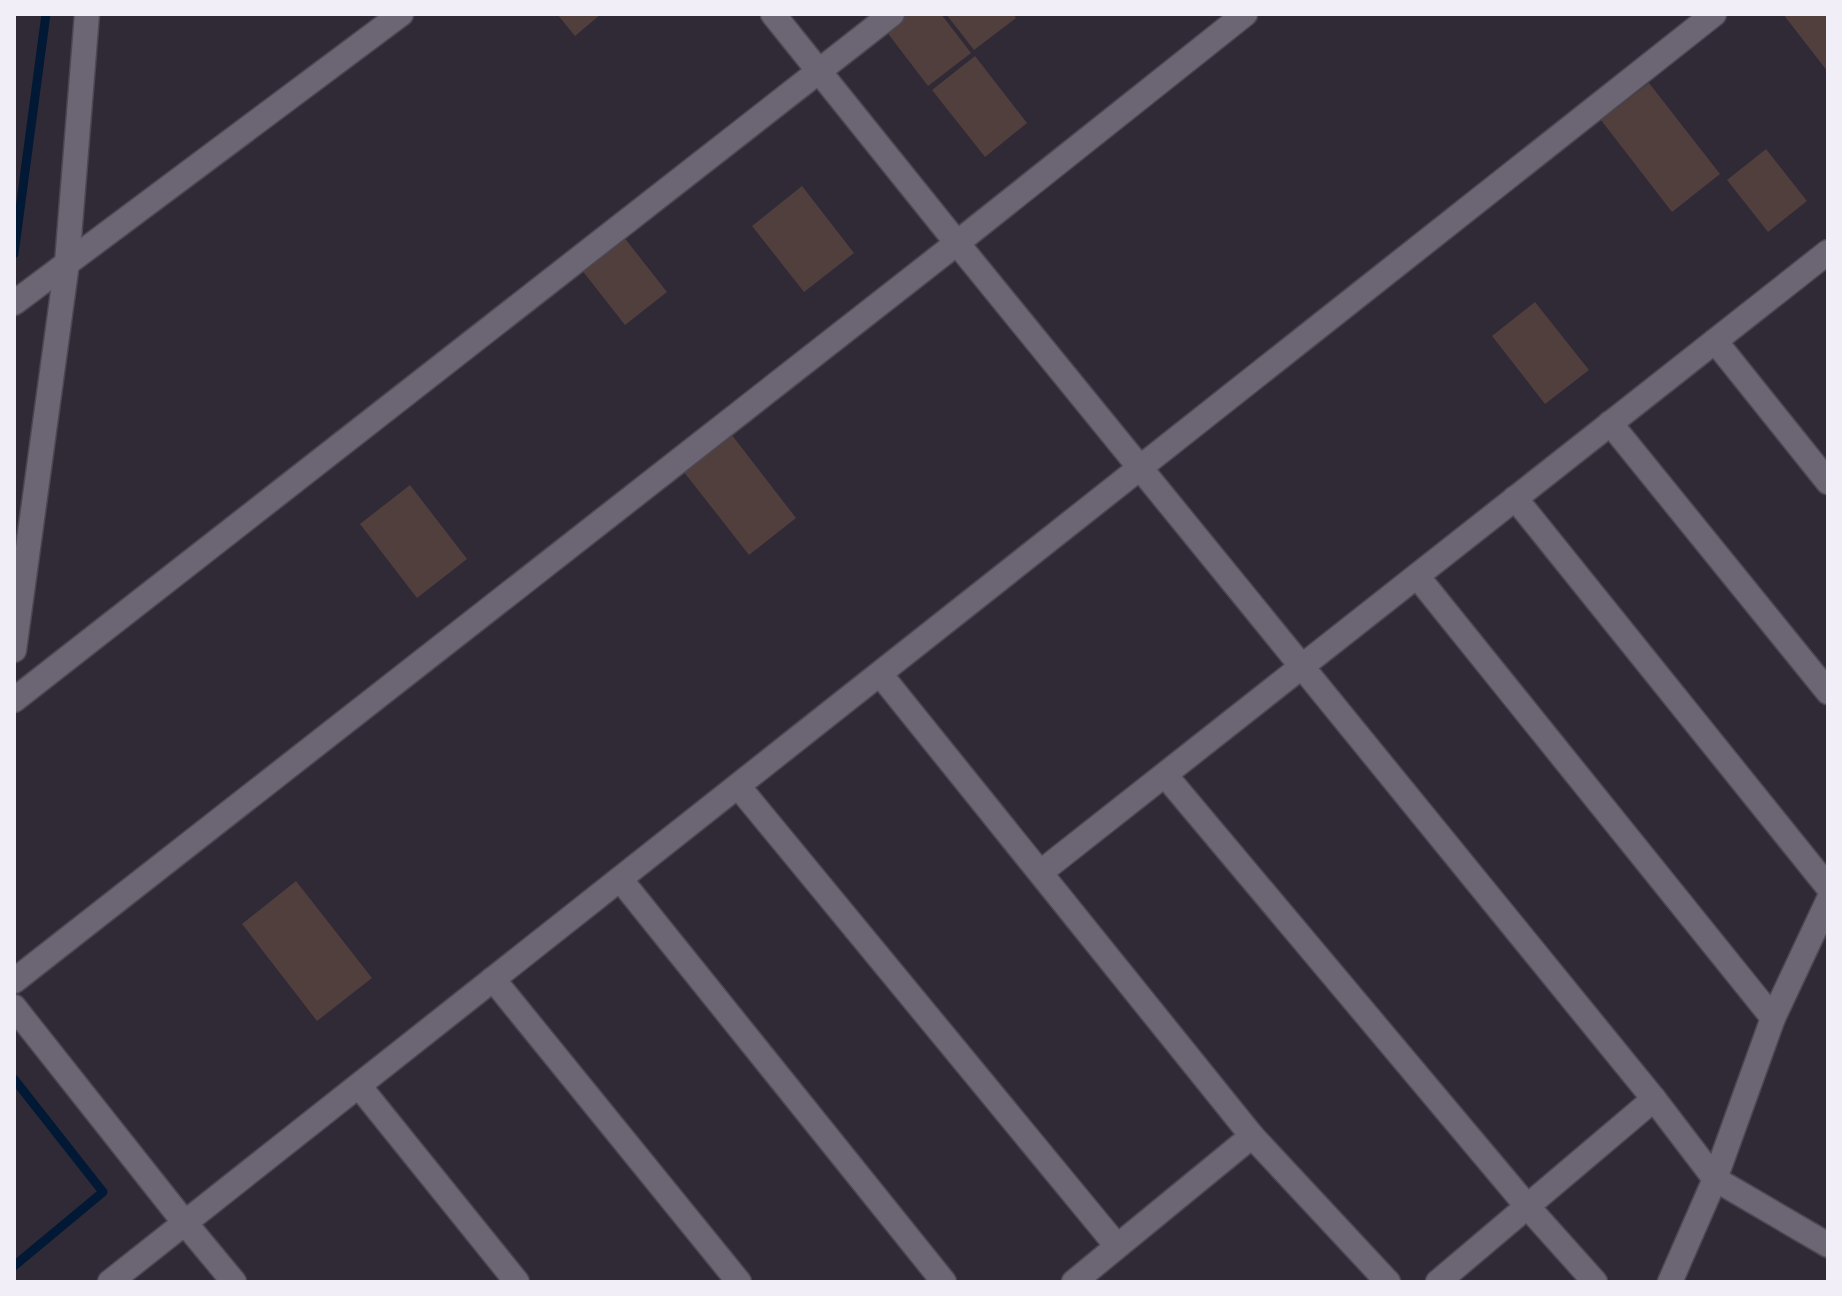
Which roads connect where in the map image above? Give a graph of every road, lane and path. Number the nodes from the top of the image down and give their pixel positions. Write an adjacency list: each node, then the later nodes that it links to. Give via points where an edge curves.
1 (87, 14): 10 (street)
2 (401, 14): 10 (street)
3 (773, 14): 7 (street)
4 (892, 14): 7 (street)
5 (1245, 14): 8 (street)
6 (1714, 14): 14 (street)
7 (819, 72): 8 (street); 22 (street)
8 (957, 243): 14 (street); 30 (street)
9 (1828, 252): 12 (street)
10 (67, 263): 11 (street); 18 (street)
11 (14, 303)
12 (1715, 341): 13 (street); 15 (street)
13 (1610, 423): 16 (street); 21 (street)
14 (1140, 469): 19 (street); 20 (street)
15 (1828, 482)
16 (1515, 498): 17 (street); 27 (street)
17 (1417, 576): 19 (street); 32 (street)
18 (14, 650)
19 (1302, 666): 23 (street); 34 (street)
20 (880, 674): 24 (street); 25 (street)
21 (1828, 692)
22 (14, 700)
23 (1165, 775): 25 (street); 37 (street)
24 (738, 786): 26 (street); 40 (street)
25 (1041, 872): 35 (street)
26 (620, 879): 29 (street); 45 (street)
27 (1828, 887)
28 (1828, 901): 32 (street)
29 (493, 979): 33 (street); 44 (street)
30 (14, 981)
31 (14, 1007): 38 (street)
32 (1773, 1018): 36 (street)
33 (359, 1086): 38 (street); 43 (street)
34 (1654, 1099): 36 (street); 37 (street)
35 (1252, 1136): 40 (street); 47 (street)
36 (1715, 1179): 39 (street); 50 (street)
37 (1527, 1206): 48 (street); 49 (street)
38 (185, 1223): 41 (street); 42 (street)
39 (1828, 1245)
40 (1117, 1246): 46 (street)
41 (110, 1282)
42 (234, 1282)
43 (517, 1282)
44 (739, 1282)
45 (944, 1282)
46 (1074, 1282)
47 (1388, 1282)
48 (1438, 1282)
49 (1595, 1282)
50 (1670, 1282)

